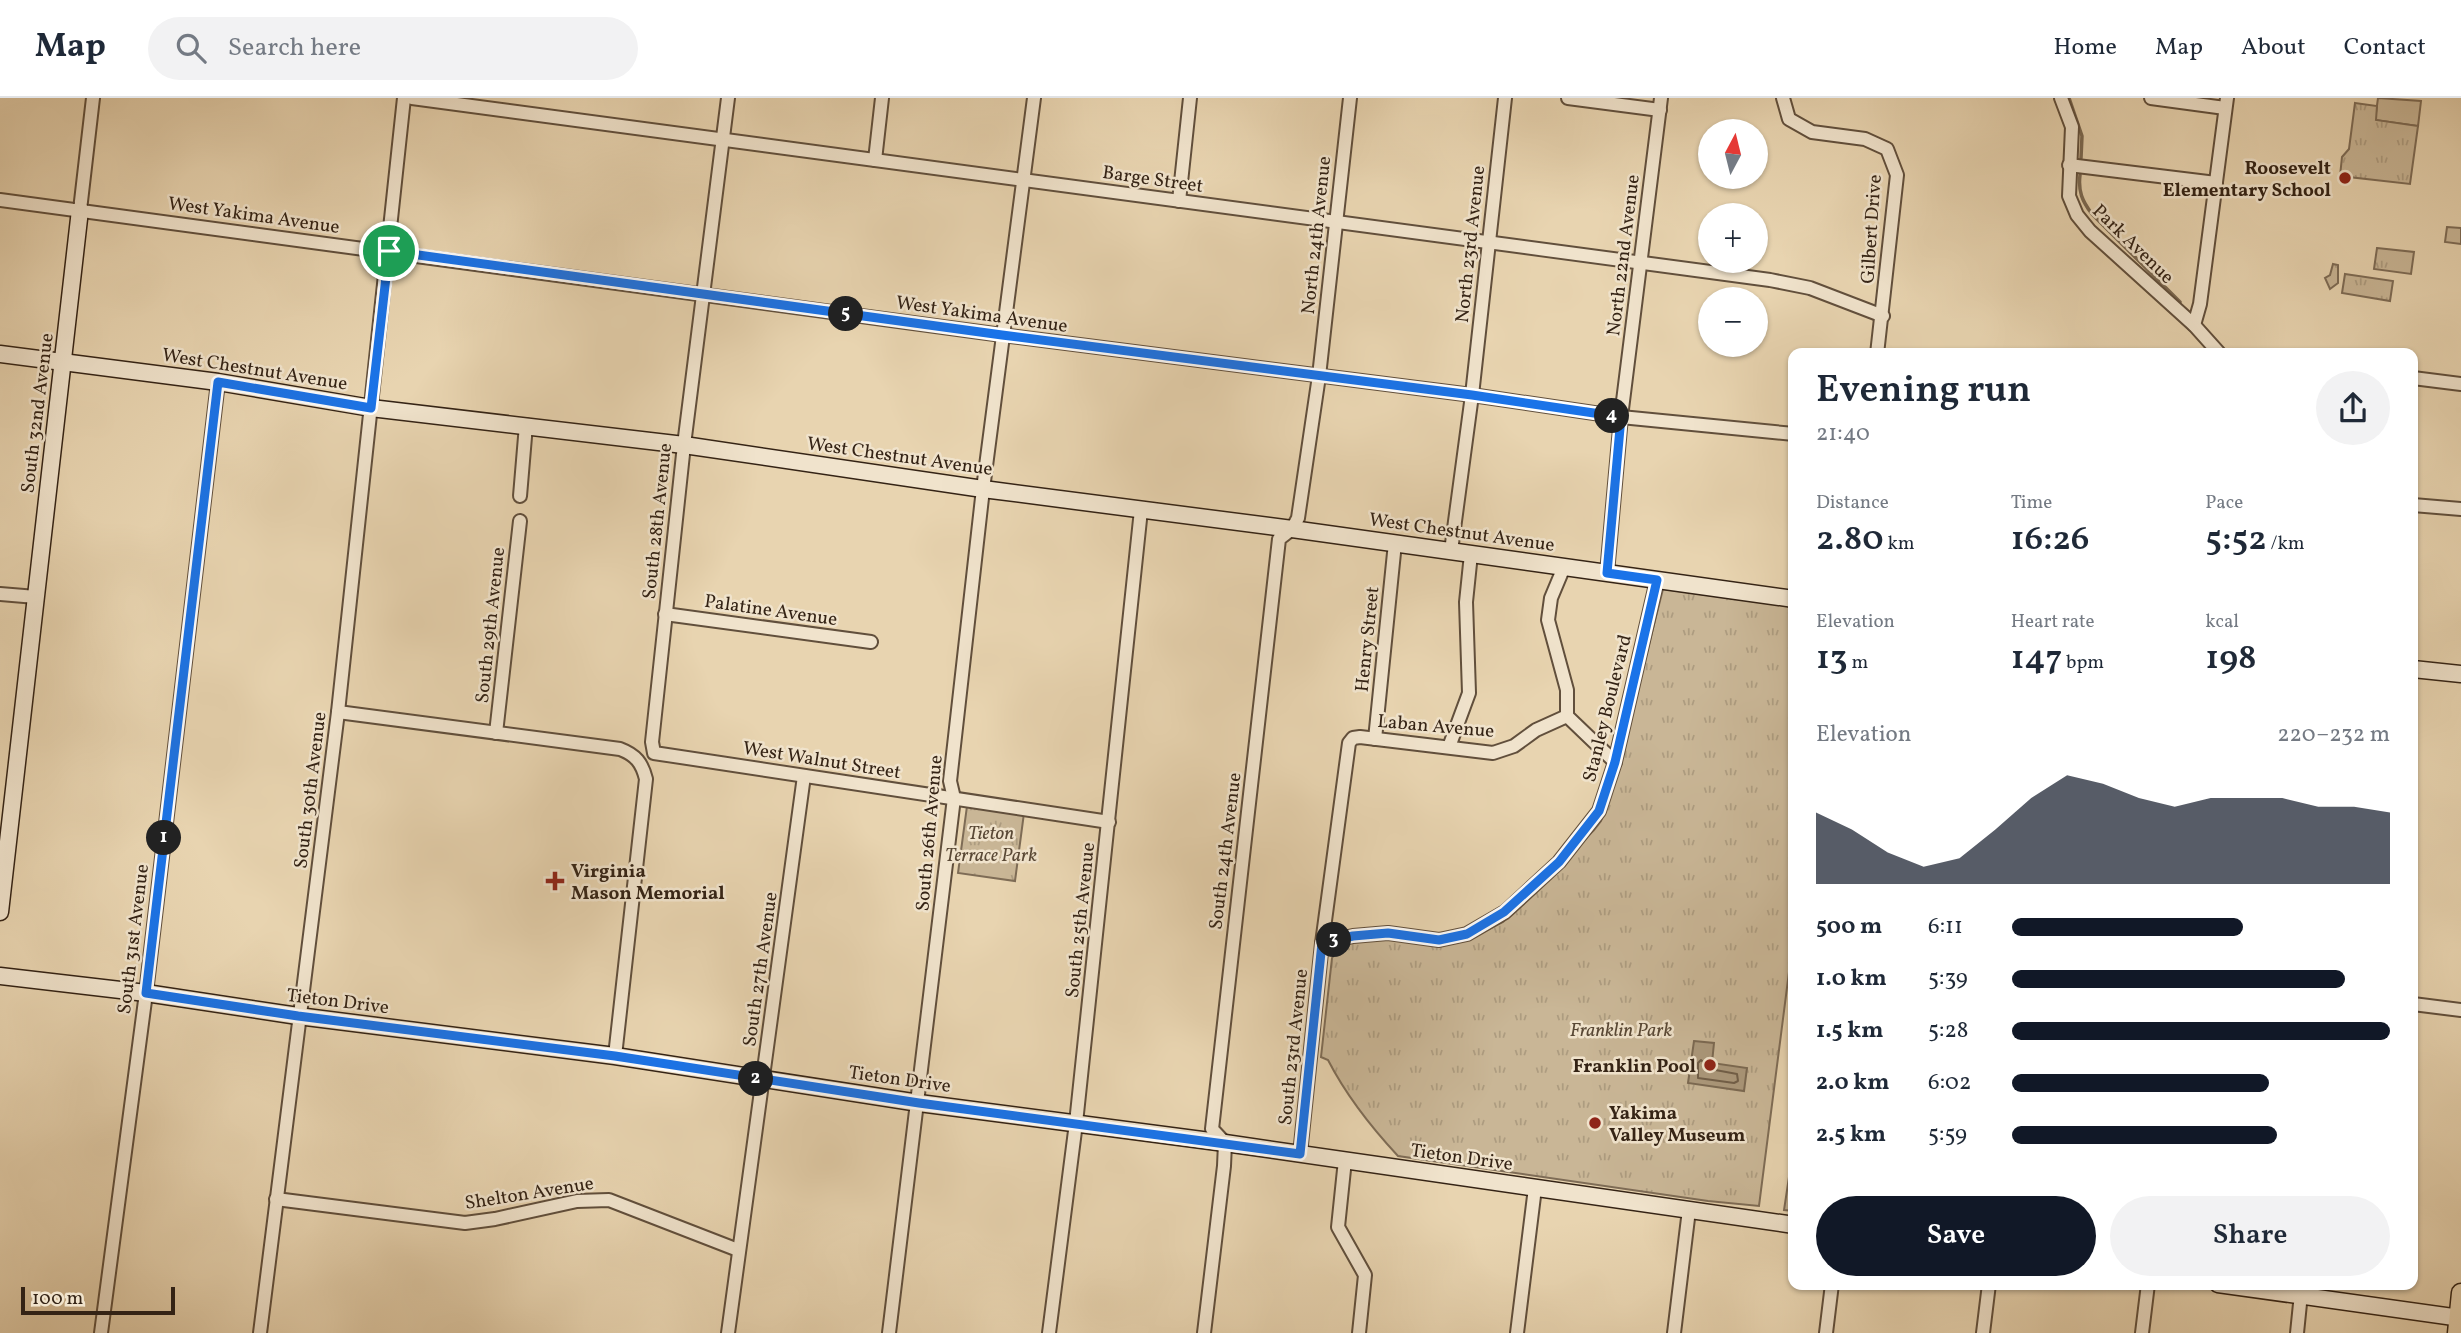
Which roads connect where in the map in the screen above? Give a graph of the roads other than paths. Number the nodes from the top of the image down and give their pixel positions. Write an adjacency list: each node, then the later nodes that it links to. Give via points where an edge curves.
1 (93, 98): 23 (street)
2 (404, 98): 26 (street, South 30th Avenue)
3 (412, 98): 16 (street, Barge Street)
4 (728, 98): 16 (street, South 28th Avenue)
5 (882, 98): 17 (street)
6 (1034, 98): 19 (street, South 26th Avenue)
7 (1190, 98): 22 (street)
8 (1350, 98): 24 (street, North 24th Avenue)
9 (1505, 98): 25 (street, North 23rd Avenue)
10 (1568, 98): 15 (street)
11 (1783, 98): 29 (street, Gilbert Drive, via 1789,119 1812,132 1865,139 1887,149 1897,175)
12 (2062, 98): 18 (street, Park Avenue, via 2072,127)
13 (2151, 98): 14 (street)
14 (2226, 103): 20 (street)
15 (1661, 104): 27 (street, North 22nd Avenue)
16 (723, 139): 17 (street, Barge Street); 28 (street, South 28th Avenue)
17 (874, 160): 19 (street, Barge Street)
18 (2069, 165): 20 (street); 30 (street, Park Avenue, via 2069,196 2077,215)
19 (1025, 180): 22 (street, Barge Street); 31 (street, South 26th Avenue)
20 (2216, 183): 30 (street)
21 (0, 201): 23 (street, West Yakima Avenue)
22 (1179, 201): 24 (street, Barge Street)
23 (80, 210): 26 (street, West Yakima Avenue); 35 (street, South 32nd Avenue)
24 (1336, 222): 25 (street, Barge Street); 36 (street, North 24th Avenue)
25 (1489, 244): 27 (street, Barge Street); 40 (street, North 23rd Avenue)
26 (389, 251): 28 (street, West Yakima Avenue); 41 (street, South 30th Avenue)
27 (1641, 262): 29 (street, Barge Street, via 1810,288); 42 (street, North 22nd Avenue)
28 (702, 294): 31 (street, West Yakima Avenue); 45 (street, South 28th Avenue)
29 (1883, 316): 32 (street, Gilbert Drive)
30 (2194, 326): 33 (street, Park Avenue)
31 (1002, 335): 36 (street, West Yakima Avenue); 46 (street, South 26th Avenue)
32 (1878, 348)
33 (2214, 348)
34 (0, 354): 35 (street, West Chestnut Avenue)
35 (64, 362): 38 (street, West Chestnut Avenue); 60 (street, South 32nd Avenue)
36 (1319, 376): 40 (street, West Yakima Avenue); 52 (street, South 24th Avenue, via 1298,518)
37 (2418, 379): 39 (street)
38 (218, 382): 41 (street, West Chestnut Avenue); 80 (street, South 31st Avenue)
39 (2461, 384)
40 (1472, 395): 42 (street, West Yakima Avenue); 54 (street)
41 (371, 408): 43 (street, West Chestnut Avenue); 66 (street, South 30th Avenue)
42 (1621, 417): 44 (street, West Yakima Avenue); 57 (street, North 22nd Avenue)
43 (526, 425): 45 (street, West Chestnut Avenue); 47 (street)
44 (1788, 433)
45 (684, 445): 46 (street, West Chestnut Avenue); 62 (street, South 28th Avenue)
46 (983, 489): 50 (street, West Chestnut Avenue); 75 (street, South 26th Avenue, via 950,781)
47 (520, 496)
48 (2418, 505): 49 (street)
49 (2461, 509)
50 (1141, 510): 52 (street, West Chestnut Avenue); 76 (street, South 25th Avenue)
51 (520, 522): 68 (street, South 29th Avenue)
52 (1292, 529): 53 (street, West Chestnut Avenue); 88 (street, South 24th Avenue, via 1279,539 1212,1129)
53 (1395, 543): 54 (street, West Chestnut Avenue); 70 (street, Henry Street)
54 (1451, 551): 55 (street, West Chestnut Avenue)
55 (1471, 554): 56 (street, West Chestnut Avenue); 71 (street, via 1466,602 1469,693)
56 (1564, 567): 57 (street, West Chestnut Avenue); 67 (street, via 1548,620 1567,690)
57 (1607, 573): 58 (street, West Chestnut Avenue)
58 (1657, 580): 61 (street, West Chestnut Avenue); 73 (street, Stanley Boulevard)
59 (0, 593): 60 (street)
60 (36, 597): 77 (street, South 32nd Avenue)
61 (1788, 597)
62 (665, 614): 63 (street, Palatine Avenue); 72 (street, South 28th Avenue)
63 (871, 642)
64 (2418, 670): 65 (street)
65 (2461, 674)
66 (338, 712): 68 (street); 83 (street, South 30th Avenue)
67 (1567, 716): 71 (street, Laban Avenue, via 1493,753); 73 (street)
68 (496, 733): 84 (street, via 620,749 639,761 646,779)
69 (1353, 738): 70 (street, Laban Avenue); 78 (street, South 23rd Avenue)
70 (1375, 739): 71 (street, Laban Avenue)
71 (1449, 747)
72 (654, 752): 74 (street, West Walnut Street)
73 (1615, 762): 78 (street, Stanley Boulevard, via 1599,811 1559,862 1504,912 1467,934 1439,940 1388,933)
74 (804, 776): 75 (street, West Walnut Street); 85 (street, South 27th Avenue)
75 (954, 799): 76 (street, West Walnut Street); 86 (street, South 26th Avenue)
76 (1109, 822): 87 (street, South 25th Avenue)
77 (0, 912)
78 (1322, 943): 89 (street, South 23rd Avenue)
79 (0, 975): 80 (street, Tieton Drive)
80 (146, 993): 83 (street, Tieton Drive); 102 (street, South 31st Avenue)
81 (2418, 1005): 82 (street)
82 (2461, 1010)
83 (298, 1016): 84 (street, Tieton Drive); 92 (street, South 30th Avenue)
84 (615, 1056): 85 (street, Tieton Drive)
85 (763, 1080): 86 (street, Tieton Drive); 95 (street, South 27th Avenue)
86 (919, 1103): 87 (street, Tieton Drive); 105 (street, South 26th Avenue)
87 (1076, 1123): 88 (street, Tieton Drive); 106 (street, South 25th Avenue)
88 (1225, 1143): 89 (street, Tieton Drive); 107 (street, South 24th Avenue)
89 (1300, 1154): 90 (street, Tieton Drive)
90 (1345, 1160): 91 (street, Tieton Drive); 108 (street, via 1338,1227 1365,1275)
91 (1535, 1188): 93 (street, Tieton Drive); 109 (street)
92 (276, 1199): 95 (street, Shelton Avenue, via 465,1223 577,1201 609,1200); 103 (street, South 30th Avenue)
93 (1689, 1210): 94 (street, Tieton Drive); 110 (street)
94 (1788, 1224)
95 (738, 1250): 104 (street, South 27th Avenue)
96 (1831, 1290): 111 (street)
97 (1988, 1290): 112 (street)
98 (2147, 1290): 113 (street)
99 (2302, 1290): 101 (street); 114 (street)
100 (2461, 1293): 101 (main road)
101 (2459, 1323)
102 (101, 1333)
103 (260, 1333)
104 (728, 1333)
105 (889, 1333)
106 (1049, 1333)
107 (1204, 1333)
108 (1359, 1333)
109 (1517, 1333)
110 (1674, 1333)
111 (1826, 1333)
112 (1983, 1333)
113 (2142, 1333)
114 (2297, 1333)

